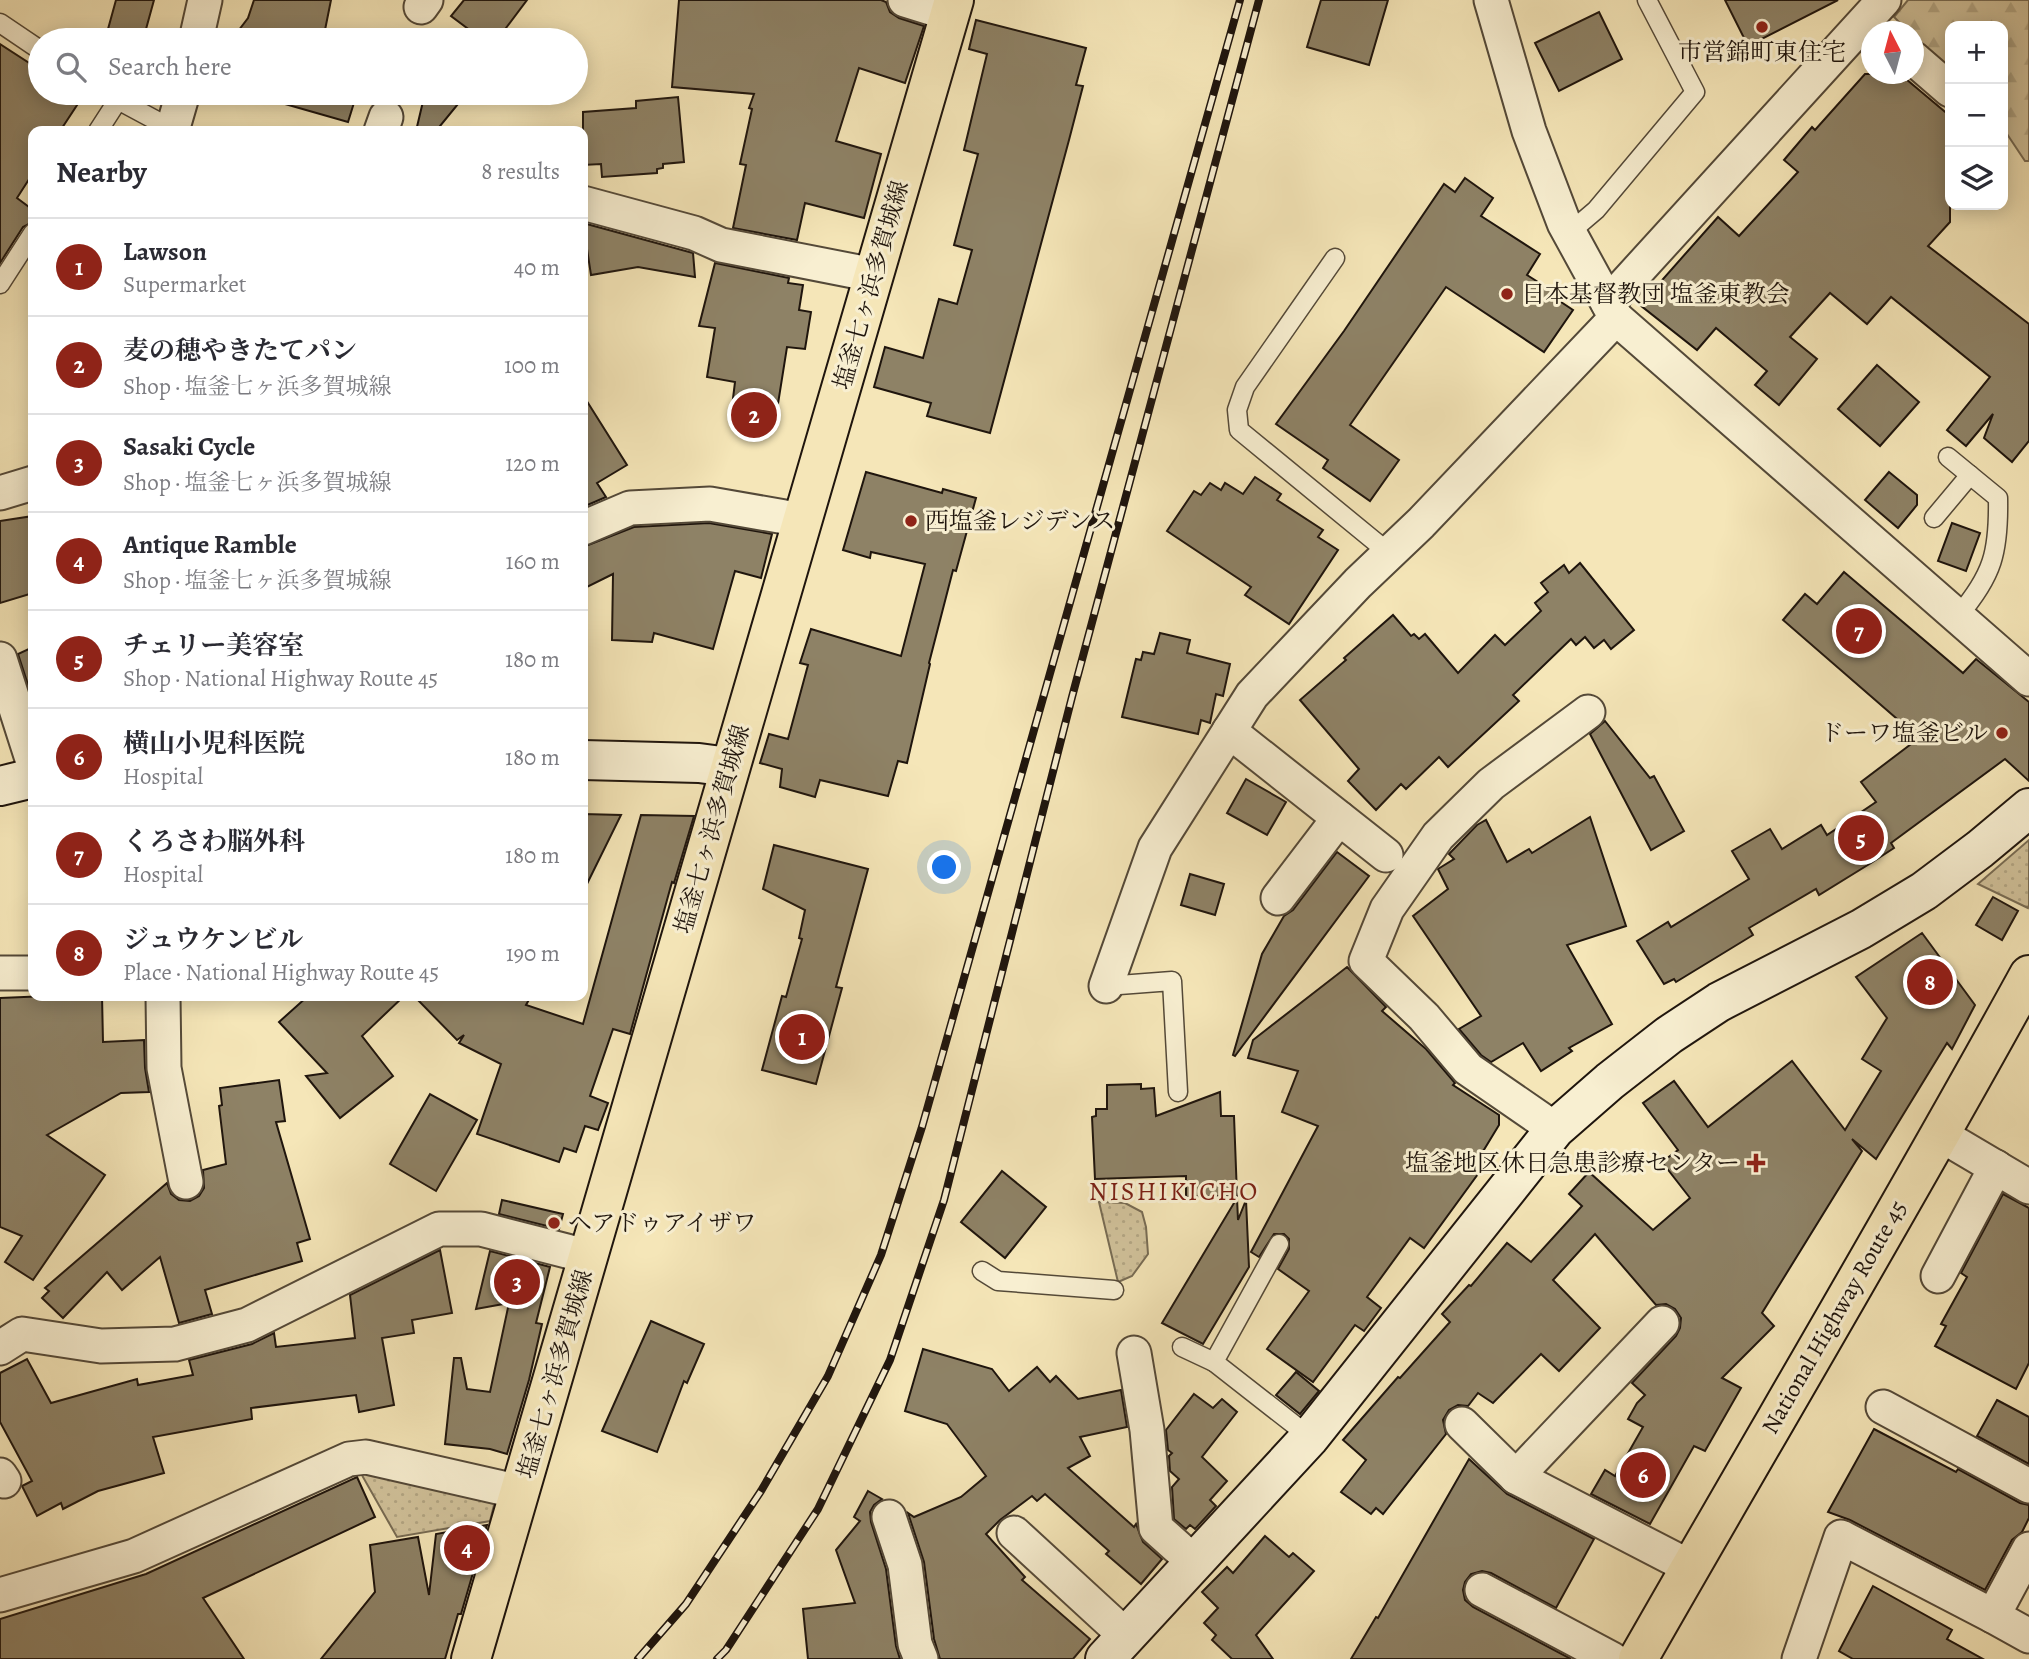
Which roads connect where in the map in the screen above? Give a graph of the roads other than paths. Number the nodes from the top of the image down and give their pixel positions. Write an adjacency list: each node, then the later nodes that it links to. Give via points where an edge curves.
1 (205, 0): 8 (street)
2 (905, 0): 5 (street)
3 (1492, 0): 19 (street, via 1529,131)
4 (1647, 0): 19 (lane, via 1695,92 1596,210)
5 (952, 7): 22 (main road, 塩釜七ヶ浜多賀城線)
6 (1878, 17): 24 (street)
7 (0, 23): 9 (lane)
8 (199, 28)
9 (28, 42)
10 (1924, 68): 11 (street)
11 (1945, 86)
12 (109, 105): 15 (lane)
13 (127, 105): 16 (lane)
14 (179, 105): 17 (street)
15 (100, 126)
16 (165, 126)
17 (173, 126)
18 (588, 203): 22 (street, via 721,245)
19 (1569, 233): 24 (street)
20 (28, 241): 23 (lane)
21 (1335, 258): 32 (lane, via 1245,387 1237,410 1239,430)
22 (874, 275): 30 (main road, 塩釜七ヶ浜多賀城線)
23 (0, 284)
24 (1612, 311): 32 (street); 33 (street)
25 (1948, 457): 26 (lane)
26 (1970, 475): 29 (lane); 33 (lane, via 1998,498 1999,533 1994,558 1978,592)
27 (28, 485): 28 (street)
28 (0, 493)
29 (1934, 518)
30 (802, 520): 31 (street, via 710,504 630,508); 40 (main road, 塩釜七ヶ浜多賀城線)
31 (588, 526)
32 (1389, 553): 37 (street, via 1252,695)
33 (1958, 616): 35 (street)
34 (0, 659): 38 (street)
35 (2029, 679)
36 (1588, 712): 53 (street, via 1491,784 1438,836 1387,909 1366,961 1424,1017 1468,1069)
37 (1229, 731): 44 (street); 50 (street, via 1156,848)
38 (28, 746)
39 (588, 760): 40 (street)
40 (730, 768): 59 (main road, 塩釜七ヶ浜多賀城線)
41 (28, 779): 42 (street)
42 (0, 786)
43 (2029, 808): 53 (street, via 1924,891 1719,1002 1669,1035)
44 (1339, 818): 45 (street); 46 (street)
45 (1386, 855)
46 (1278, 898)
47 (0, 973): 48 (street)
48 (28, 973)
49 (2029, 975): 54 (main road, National Highway Route 45)
50 (1106, 986): 52 (lane, via 1172,981)
51 (163, 1001): 56 (street, via 164,1068)
52 (1178, 1092)
53 (1555, 1129): 70 (street)
54 (1941, 1135): 55 (street); 78 (main road, National Highway Route 45)
55 (1996, 1167): 57 (street); 61 (street)
56 (186, 1182)
57 (2029, 1187)
58 (1279, 1244): 67 (lane)
59 (590, 1257): 65 (street, via 481,1229 439,1229 247,1325 175,1344 101,1346 22,1334); 73 (main road, 塩釜七ヶ浜多賀城線)
60 (982, 1271): 62 (lane, via 998,1281)
61 (1938, 1276)
62 (1114, 1290)
63 (1662, 1323): 71 (street)
64 (1182, 1347): 67 (lane)
65 (0, 1348)
66 (1133, 1353): 77 (street, via 1147,1430 1156,1528)
67 (1214, 1362): 70 (lane)
68 (1883, 1407): 72 (street)
69 (1462, 1424): 71 (street)
70 (1310, 1437): 77 (street)
71 (1517, 1477): 78 (street)
72 (2029, 1486)
73 (520, 1492): 80 (street, via 366,1457 349,1459 134,1556); 84 (main road, 塩釜七ヶ浜多賀城線)
74 (889, 1517): 85 (street, via 905,1565)
75 (1014, 1533): 83 (street)
76 (2029, 1549): 81 (street)
77 (1194, 1562): 83 (street)
78 (1690, 1567): 87 (main road, National Highway Route 45)
79 (1482, 1590): 86 (street)
80 (0, 1595)
81 (1993, 1616): 82 (street); 88 (street, via 1841,1536)
82 (2029, 1636)
83 (1115, 1648)
84 (471, 1659)
85 (921, 1659)
86 (1612, 1659)
87 (1638, 1659)
88 (1799, 1659)

